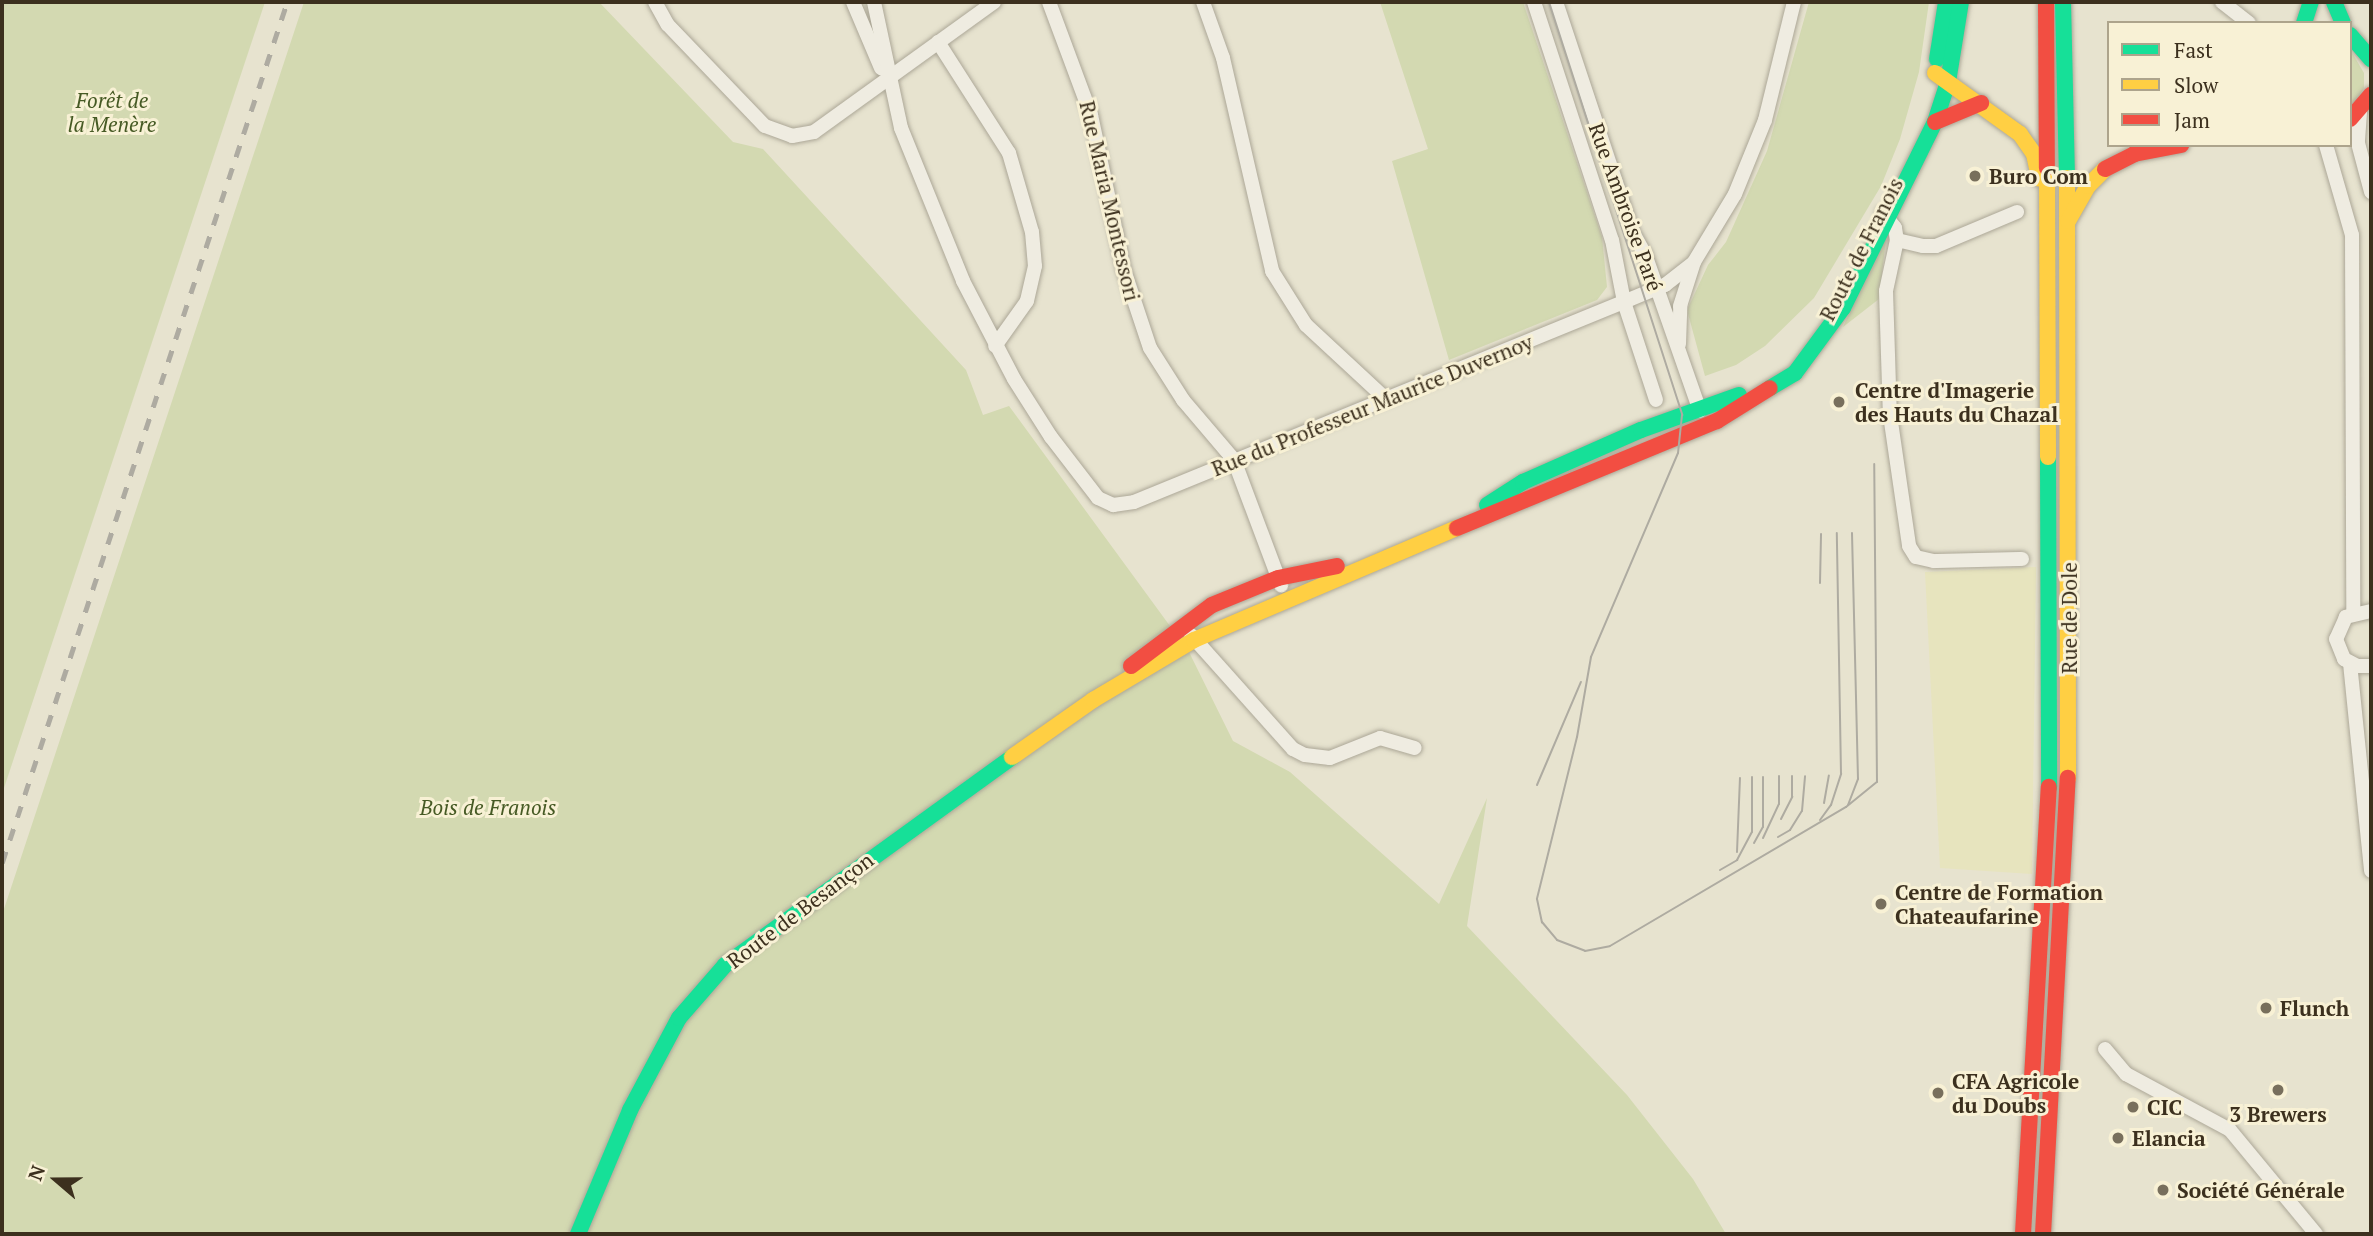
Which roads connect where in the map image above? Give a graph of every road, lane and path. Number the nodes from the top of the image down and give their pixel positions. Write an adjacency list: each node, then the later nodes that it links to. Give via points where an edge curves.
1 (655, 2): 24 (street, via 668,25 765,126 779,133 814,132)
2 (853, 2): 24 (street)
3 (874, 2): 24 (street)
4 (994, 2): 21 (street)
5 (1049, 2): 45 (street, Rue Maria Montessori, via 1091,115 1124,270 1150,348 1189,408)
6 (1203, 2): 42 (street, via 1223,58 1272,271 1306,325)
7 (1534, 2): 39 (street, Rue Ambroise Paré, via 1612,240)
8 (1556, 2): 38 (street, Rue Ambroise Paré)
9 (1794, 2): 37 (street, via 1765,120 1735,194)
10 (1945, 2): 23 (main road, Route de Franois)
11 (1961, 2): 23 (main road, Route de Franois)
12 (2046, 2): 36 (main road, Rue de Dole)
13 (2063, 2): 34 (main road, Rue de Dole)
14 (2222, 2): 17 (street)
15 (2311, 2): 18 (main road)
16 (2334, 2): 19 (main road)
17 (2246, 21)
18 (2305, 21)
19 (2342, 21)
20 (2352, 37): 22 (main road)
21 (938, 42): 24 (street); 40 (street, via 1009,153 1032,232 1035,266 1027,301)
22 (2369, 52)
23 (1941, 77): 26 (main road); 28 (main road, Route de Franois); 33 (main road, Route de Franois)
24 (888, 81): 40 (street, via 939,230)
25 (2371, 95): 27 (main road)
26 (1981, 103): 28 (main road); 36 (main road, via 2030,145)
27 (2355, 116): 31 (street)
28 (1935, 122): 33 (main road, Route de Franois)
29 (2171, 147): 34 (main road, via 2134,154 2105,169 2088,186)
30 (2327, 147): 51 (street, via 2350,221 2353,249)
31 (2371, 192)
32 (2017, 212): 35 (street, via 1936,246)
33 (1886, 215): 35 (street); 44 (main road, Route de Franois, via 1807,349 1774,377); 49 (main road, via 1830,330 1796,373 1764,396 1689,432)
34 (2068, 221): 62 (main road, Rue de Dole, via 2068,840)
35 (1897, 240): 46 (street, via 1886,291 1890,415 1909,547 1916,557 1934,561)
36 (2049, 244): 61 (main road, Rue de Dole, via 2048,875 2026,1139)
37 (1694, 262): 38 (street, Rue du Professeur Maurice Duvernoy); 41 (street, via 1679,306)
38 (1651, 292): 39 (street, Rue du Professeur Maurice Duvernoy); 41 (street, Rue Ambroise Paré)
39 (1624, 302): 42 (street, Rue du Professeur Maurice Duvernoy); 43 (street, Rue Ambroise Paré)
40 (995, 346): 45 (street, Rue du Professeur Maurice Duvernoy, via 1051,437 1098,498 1113,505 1134,502)
41 (1682, 362): 44 (street, Rue Ambroise Paré)
42 (1386, 399): 45 (street, Rue du Professeur Maurice Duvernoy)
43 (1656, 400)
44 (1700, 411): 47 (main road, Route de Franois, via 1669,418 1358,560)
45 (1234, 460): 48 (street, Rue Maria Montessori)
46 (2022, 559)
47 (1297, 573): 48 (main road, Route de Besançon)
48 (1279, 578): 49 (street, Rue Maria Montessori); 52 (main road, Route de Besançon, via 1234,594)
49 (1285, 598): 53 (main road)
50 (2371, 611): 51 (street)
51 (2353, 612): 54 (street, via 2341,623 2336,639 2340,654)
52 (1184, 622): 53 (street); 56 (main road, Route de Besançon)
53 (1194, 640): 56 (main road, Route de Besançon); 57 (street, via 1293,749 1305,755 1329,758 1380,738)
54 (2350, 663): 55 (street); 58 (street)
55 (2371, 666)
56 (1093, 700): 60 (main road, Route de Besançon, via 778,922 725,965 679,1018 656,1056)
57 (1415, 748)
58 (2371, 871)
59 (2105, 1049): 63 (street, via 2126,1074 2230,1130)
60 (578, 1234)
61 (2023, 1234)
62 (2043, 1234)
63 (2316, 1234)

